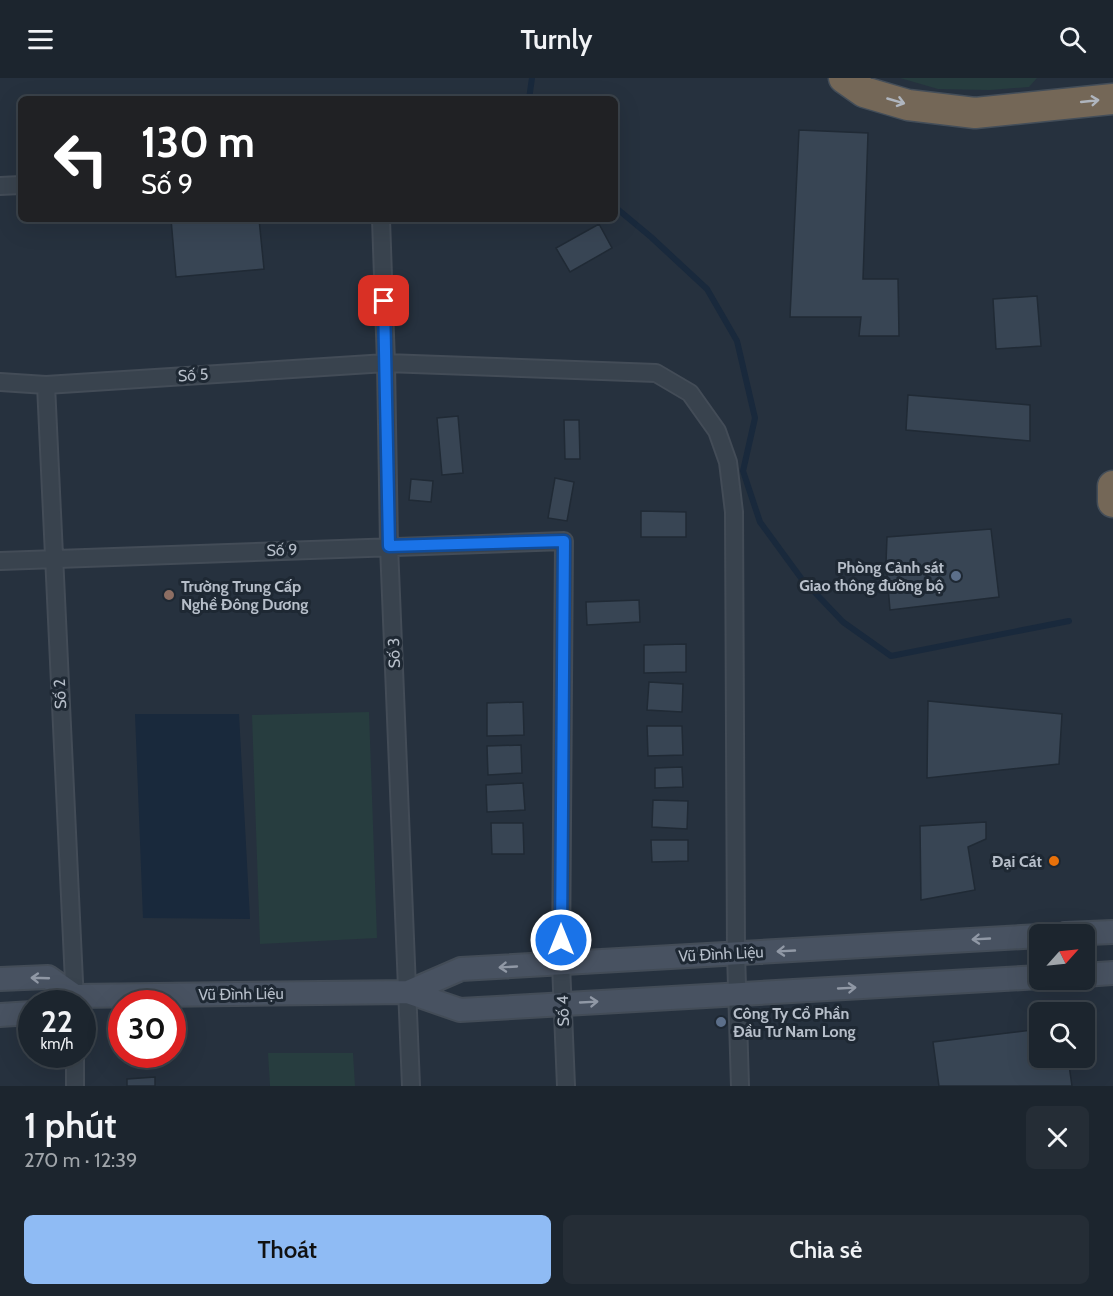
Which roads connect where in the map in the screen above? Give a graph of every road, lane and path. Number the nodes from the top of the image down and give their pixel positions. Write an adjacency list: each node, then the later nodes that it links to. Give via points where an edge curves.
1 (844, 78): 2 (highway, one-way to 2, via 864,92 908,105 975,113)
2 (1113, 99)
3 (18, 185): 4 (street)
4 (0, 186)
5 (381, 222): 6 (street, Số 3)
6 (386, 363): 8 (street, Số 5); 12 (street, Số 3); 18 (street, Số 5, via 656,373 690,393 717,430 728,462 734,512)
7 (0, 382): 8 (street, Số 5)
8 (46, 385): 13 (street, Số 2)
9 (1113, 486): 10 (highway)
10 (1113, 502)
11 (564, 541): 12 (street, Số 9); 19 (street, Số 4)
12 (389, 546): 13 (street, Số 9); 26 (street, Số 3)
13 (54, 560): 14 (street, Số 9); 25 (street, Số 2)
14 (0, 561)
15 (1113, 932): 16 (street)
16 (1095, 933)
17 (1029, 937): 18 (street, Vũ Đình Liệu, one-way to 18)
18 (736, 953): 19 (street, Vũ Đình Liệu); 27 (street)
19 (561, 964): 26 (street, Vũ Đình Liệu, one-way to 26, via 461,969); 29 (street, Số 4)
20 (1113, 973): 21 (street)
21 (1095, 974)
22 (1029, 978): 27 (street, Vũ Đình Liệu, one-way to 22)
23 (0, 979): 24 (street, one-way to 23, via 48,978)
24 (60, 990)
25 (71, 990)
26 (408, 992): 28 (street, Vũ Đình Liệu); 29 (street, Vũ Đình Liệu, via 460,1010); 34 (street, Số 3)
27 (737, 994): 29 (street, Vũ Đình Liệu, one-way to 27); 36 (street)
28 (96, 1000)
29 (562, 1004): 35 (street, Số 4)
30 (18, 1014): 31 (street)
31 (0, 1015)
32 (75, 1068): 33 (street)
33 (75, 1086)
34 (411, 1086)
35 (566, 1086)
36 (740, 1086)

